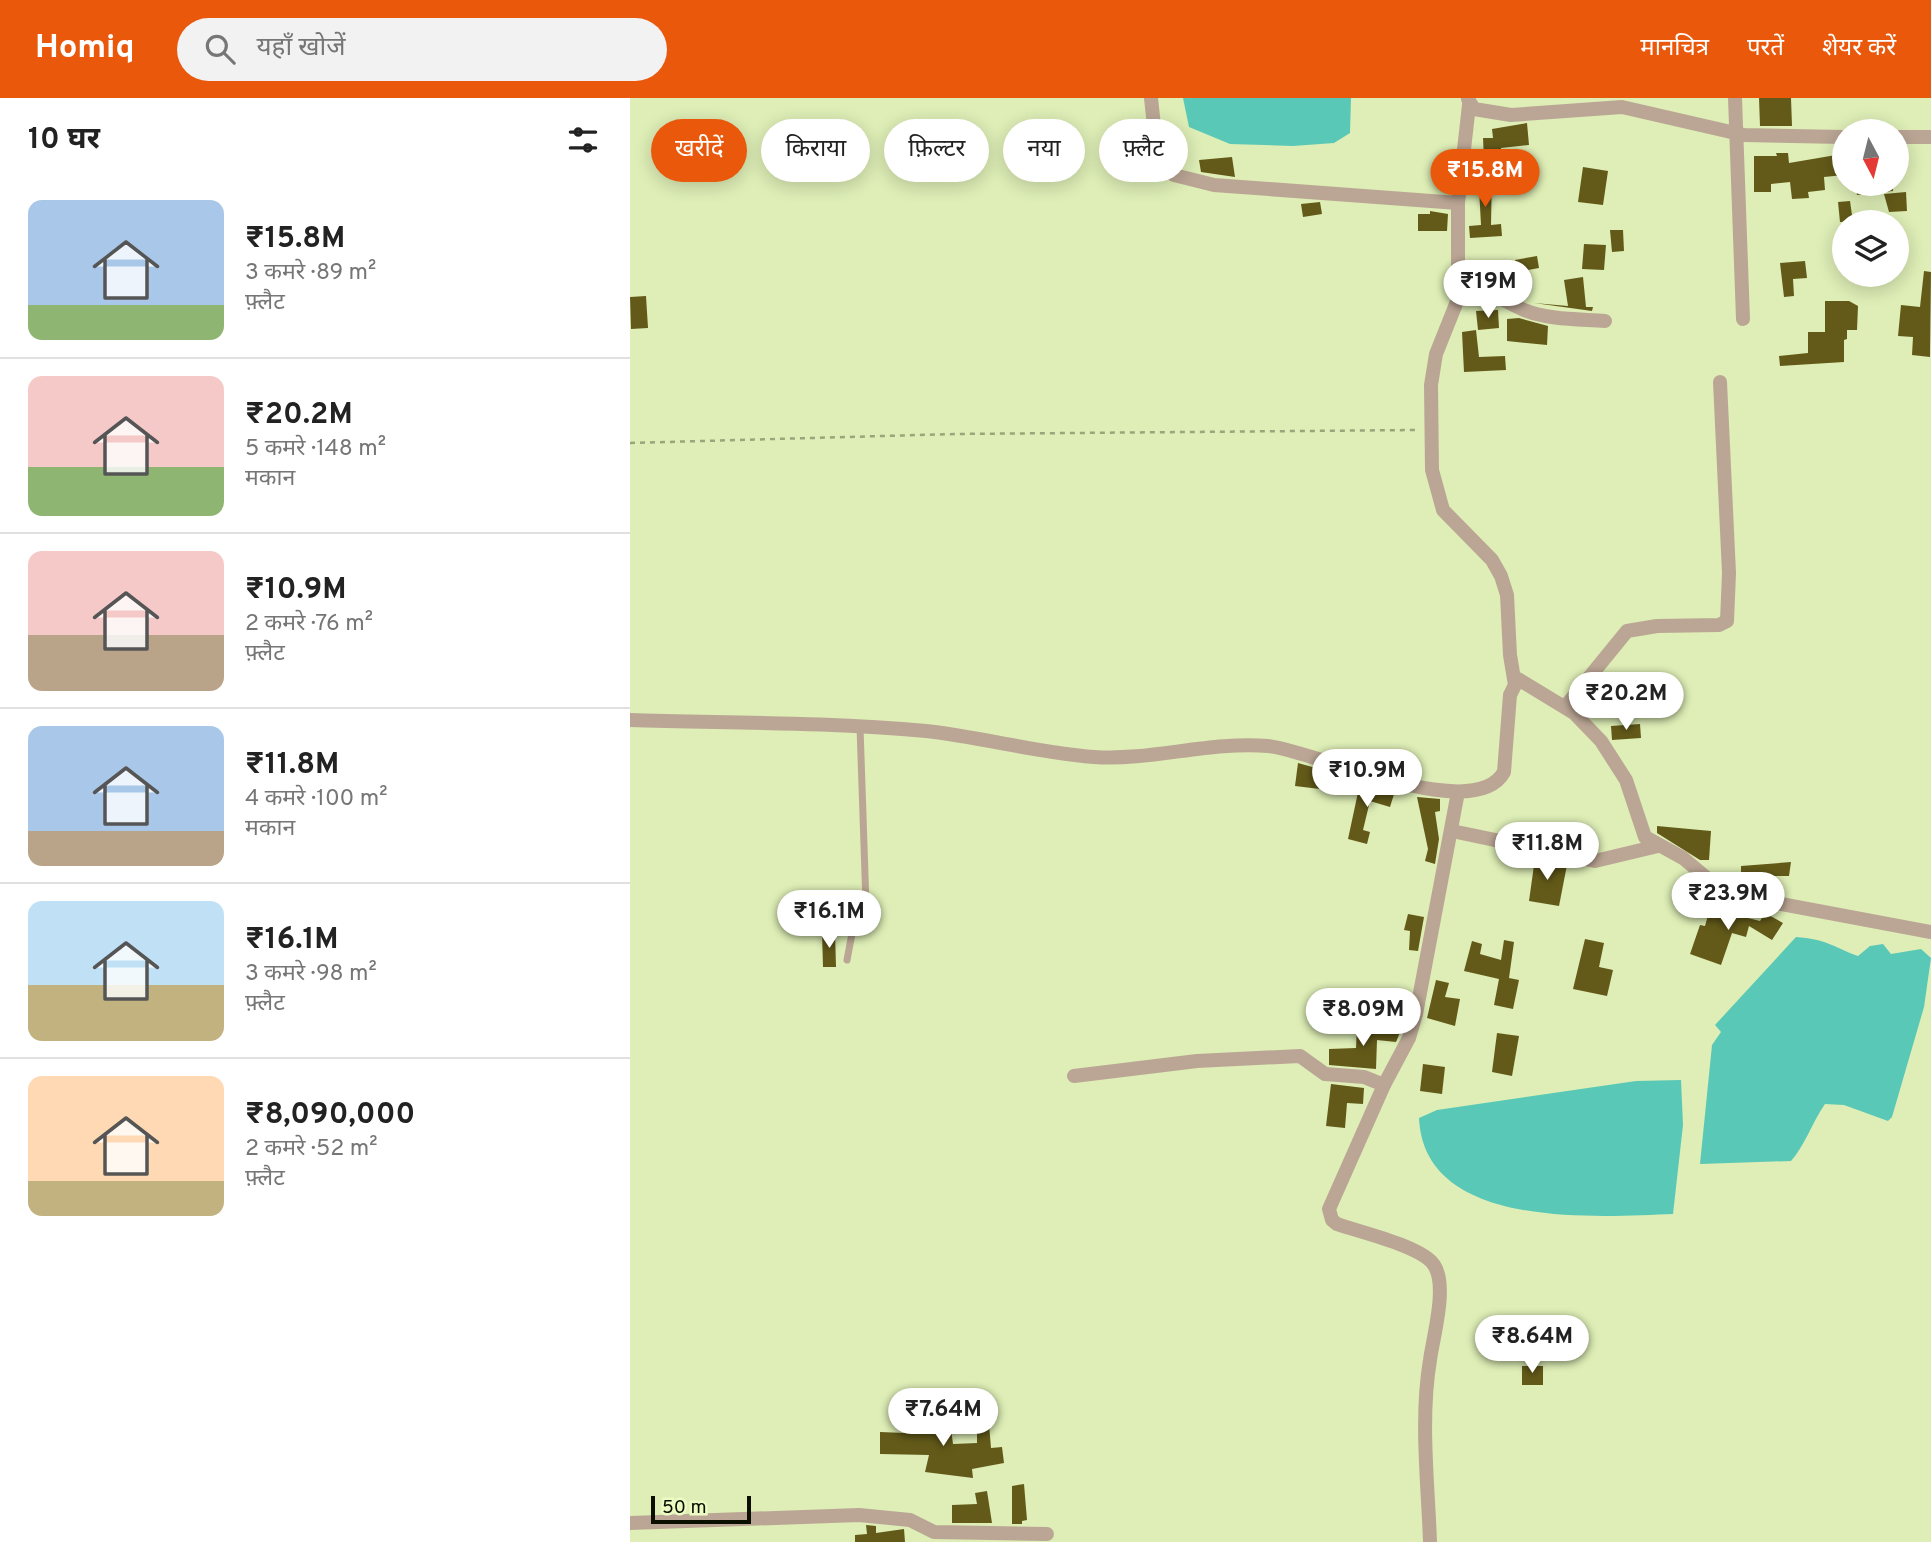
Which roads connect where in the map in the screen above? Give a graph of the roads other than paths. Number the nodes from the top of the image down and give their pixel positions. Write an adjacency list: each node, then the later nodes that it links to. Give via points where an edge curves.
1 (1151, 98): 8 (street, via 1158,163 1174,175 1214,185)
2 (1735, 98): 4 (street)
3 (1469, 102): 4 (street, via 1483,113 1511,115 1631,108); 8 (street)
4 (1736, 134): 5 (street); 10 (street)
5 (1832, 137)
6 (1909, 137): 7 (street)
7 (1931, 137)
8 (1458, 203): 9 (street)
9 (1460, 281): 11 (street, via 1545,316); 13 (street, via 1433,367 1432,470 1447,515 1492,560 1501,576 1507,595)
10 (1743, 319)
11 (1605, 321)
12 (1720, 382): 14 (street, via 1727,621 1627,631)
13 (1515, 685): 14 (street, via 1518,679); 17 (street, via 1510,695 1504,772 1497,782)
14 (1565, 708): 19 (street, via 1587,725 1615,760 1631,793 1641,830)
15 (630, 720): 16 (street)
16 (860, 727): 17 (street, via 975,737 1097,757 1269,746 1415,787); 21 (lane, via 866,904 854,923)
17 (1458, 792): 18 (street)
18 (1451, 831): 19 (street, via 1595,861); 23 (street, via 1416,1014)
19 (1658, 846): 20 (street, via 1684,858 1721,890 1734,895)
20 (1931, 932)
21 (847, 960)
22 (1074, 1076): 23 (street, via 1207,1060 1300,1056 1325,1074 1364,1077)
23 (1384, 1085): 26 (street, via 1332,1200 1330,1214 1337,1224 1416,1252 1435,1266 1438,1275 1429,1376)
24 (630, 1523): 25 (street, via 859,1515 903,1519 934,1532)
25 (1048, 1534)
26 (1430, 1542)

